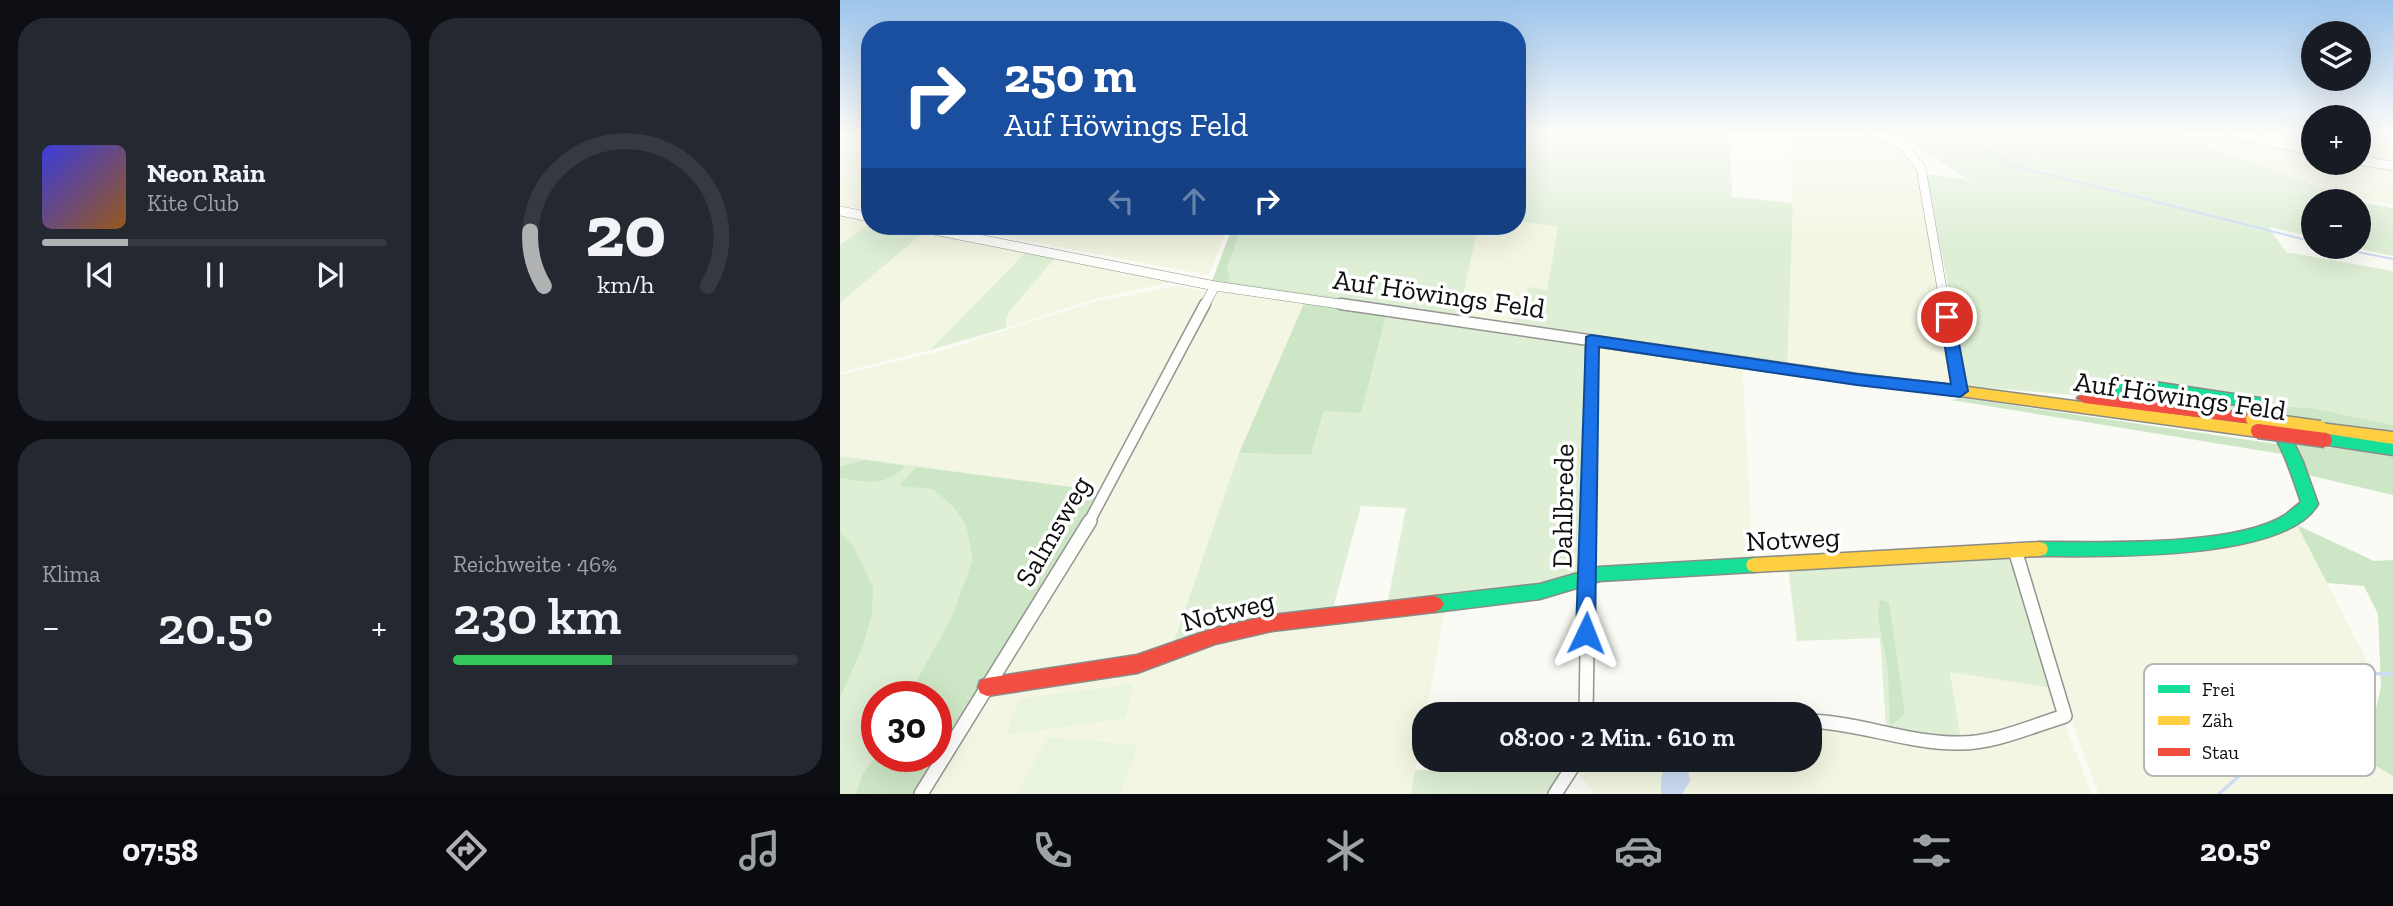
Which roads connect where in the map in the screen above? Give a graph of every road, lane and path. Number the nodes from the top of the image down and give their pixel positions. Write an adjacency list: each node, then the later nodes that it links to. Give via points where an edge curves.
1 (1921, 170): 7 (street)
2 (840, 211): 3 (street)
3 (861, 215)
4 (959, 235): 5 (street, Auf Höwings Feld)
5 (1215, 286): 6 (street, Auf Höwings Feld); 14 (street, Salmsweg, via 1092,518)
6 (1591, 341): 7 (street, Auf Höwings Feld); 13 (street, Dahlbrede)
7 (1960, 391): 8 (street, Auf Höwings Feld, via 2006,391)
8 (2119, 407): 9 (street, Auf Höwings Feld, bridge); 12 (street, Notweg, via 2111,386 2115,381 2255,402 2270,414 2310,504 2294,522 2218,541)
9 (2322, 434): 10 (street, Auf Höwings Feld); 11 (street, Auf Höwings Feld)
10 (2393, 438)
11 (2393, 449)
12 (2015, 550): 13 (street, Notweg); 16 (street, via 2065,716 1963,743)
13 (1588, 578): 14 (street, Notweg, via 1503,596 1272,623 1215,636 1137,664); 15 (street, Dahlbrede)
14 (987, 687): 18 (street, Salmsweg)
15 (1586, 702)
16 (1822, 722)
17 (1569, 772): 19 (street)
18 (921, 794)
19 (1555, 794)

